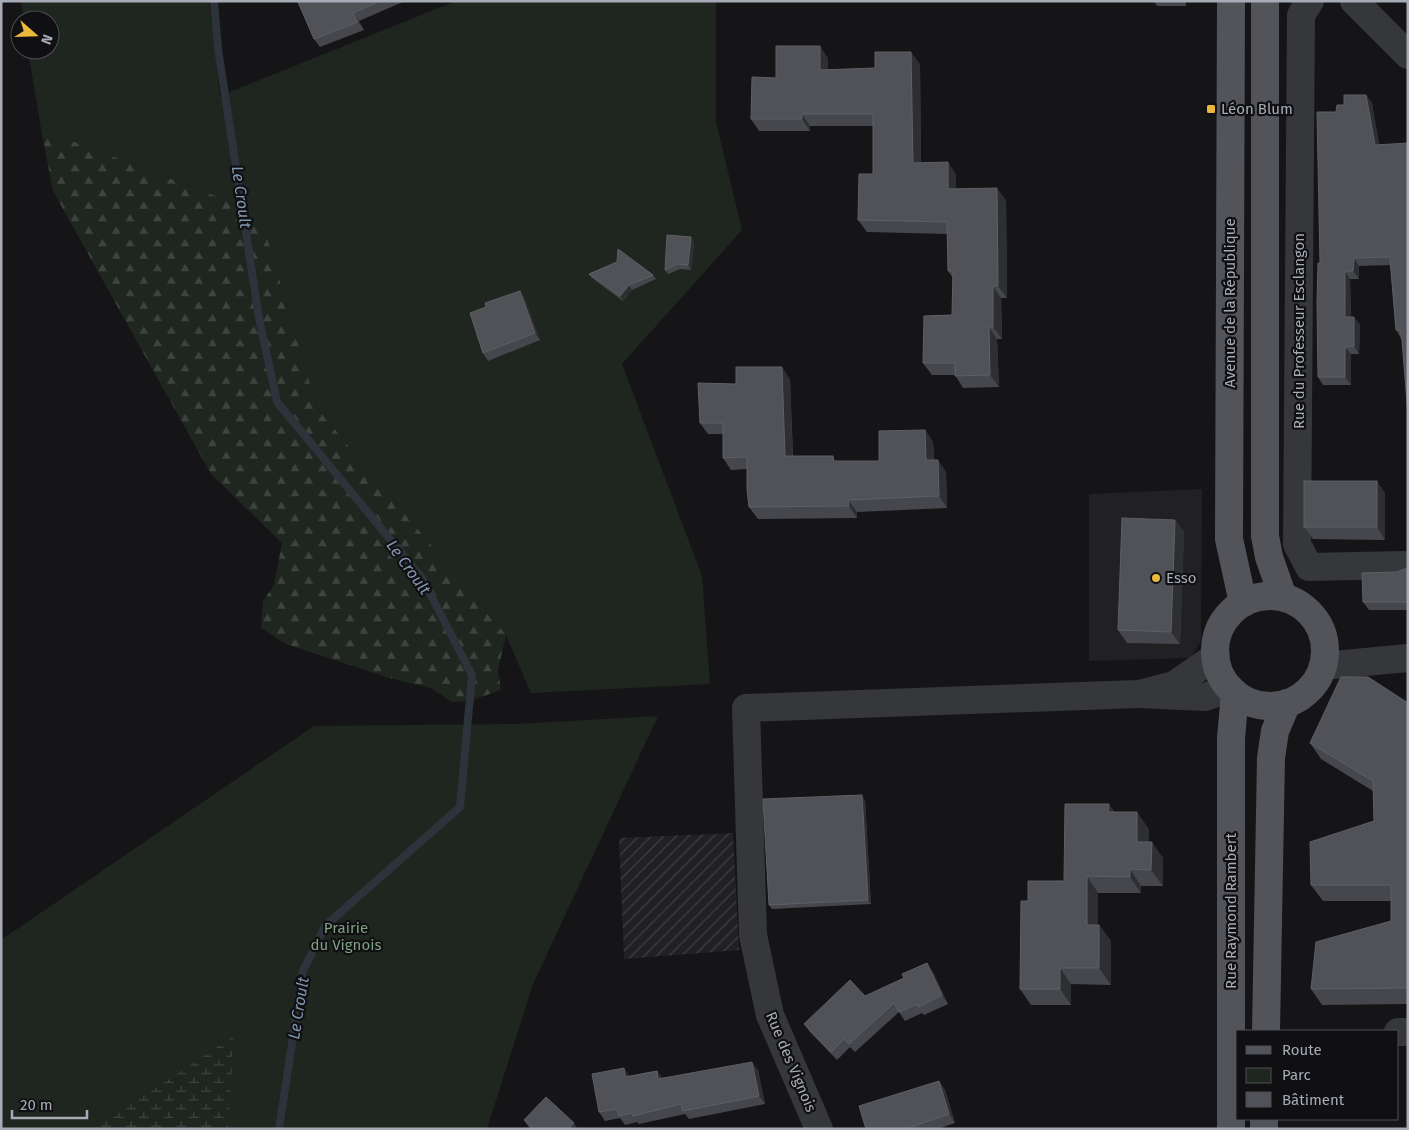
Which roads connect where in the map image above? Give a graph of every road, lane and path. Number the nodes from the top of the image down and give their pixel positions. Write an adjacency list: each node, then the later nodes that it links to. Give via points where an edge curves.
1 (1231, 1): 8 (main road, Avenue de la République, via 1229,539)
2 (1265, 1): 7 (main road, via 1265,536)
3 (1310, 1): 6 (street, Rue du Professeur Esclangon, via 1301,15 1298,544 1309,568)
4 (1354, 1): 5 (street)
5 (1408, 55)
6 (1404, 565)
7 (1283, 597): 8 (main road, via 1263,597); 11 (main road, via 1313,615 1322,631 1326,648)
8 (1244, 603): 9 (main road, via 1231,612 1222,625)
9 (1216, 656): 12 (main road, via 1220,673); 13 (street, via 1174,684)
10 (1408, 658): 11 (street)
11 (1323, 666): 14 (main road, via 1315,683 1303,695)
12 (1233, 691): 13 (street, via 1205,697); 14 (main road, via 1251,702 1268,706); 17 (main road, Rue Raymond Rambert)
13 (1138, 694): 16 (street, Rue des Vignois, via 746,708 753,935 770,1015)
14 (1287, 703): 15 (main road, via 1275,730 1271,758)
15 (1266, 1030)
16 (819, 1129)
17 (1231, 1129)

